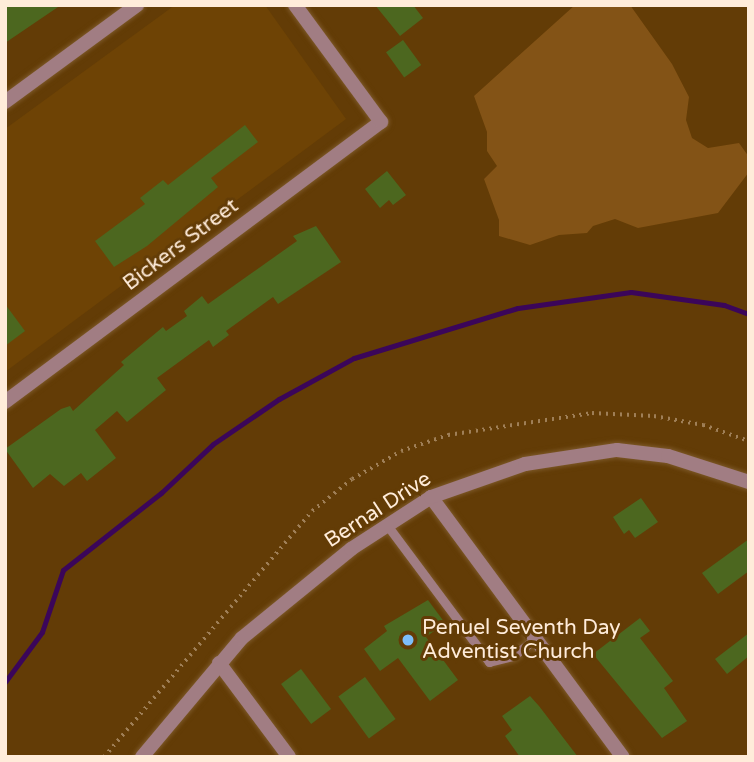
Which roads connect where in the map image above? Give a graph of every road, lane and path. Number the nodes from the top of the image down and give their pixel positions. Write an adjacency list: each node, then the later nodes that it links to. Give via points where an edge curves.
1 (137, 5): 3 (street)
2 (295, 5): 4 (street, Bickers Street, via 381,122)
3 (5, 102)
4 (5, 402)
5 (749, 482): 6 (street, Bernal Drive, via 667,456 617,450 525,464)
6 (431, 497): 7 (street, Bernal Drive); 8 (street)
7 (387, 525): 8 (lane, via 489,662 513,656); 9 (street, Bernal Drive, via 278,607)
8 (535, 639): 12 (street)
9 (219, 663): 10 (street, Bernal Drive); 11 (street)
10 (142, 757)
11 (289, 757)
12 (623, 757)

